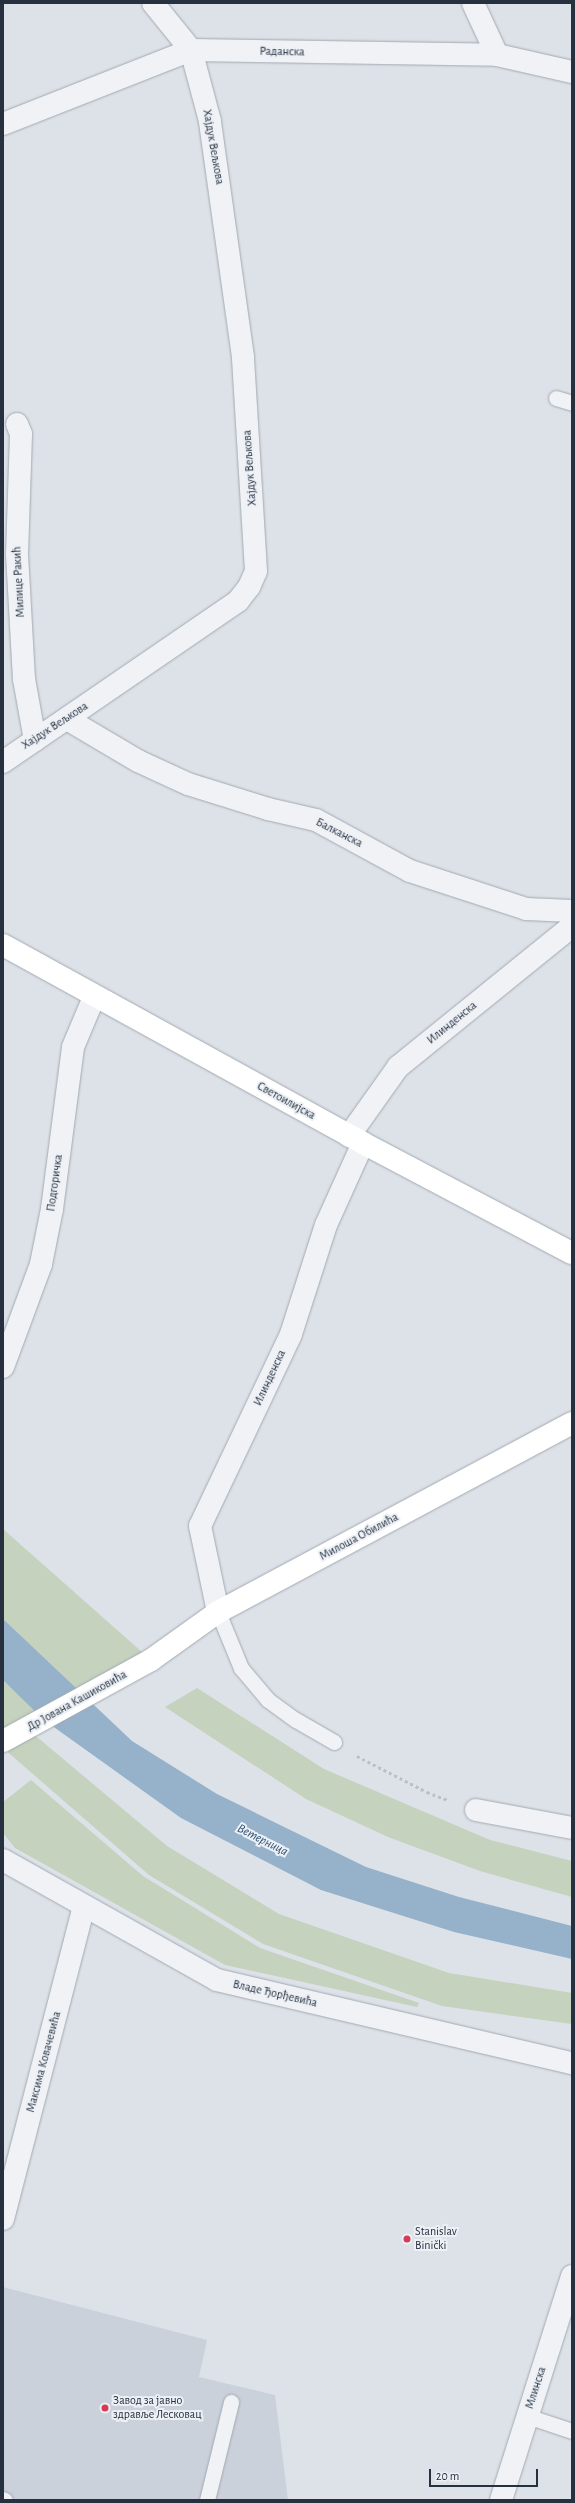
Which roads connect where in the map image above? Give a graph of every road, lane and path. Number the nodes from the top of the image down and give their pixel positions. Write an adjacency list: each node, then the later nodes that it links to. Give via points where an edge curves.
1 (153, 3): 3 (street)
2 (473, 3): 4 (street)
3 (191, 50): 4 (street, Раданска); 6 (street, Раданска); 10 (street, Хајдук Вељкова, via 210,121 243,357 256,571 249,587 238,601)
4 (497, 55): 5 (street, Раданска)
5 (572, 72)
6 (3, 124)
7 (556, 398): 8 (lane)
8 (572, 403)
9 (18, 424): 11 (street, Милице Ракић, via 21,434 18,562 24,678)
10 (68, 719): 11 (street, Хајдук Вељкова); 13 (street, Балканска, via 138,761 188,784 268,809 316,820 410,870 526,909)
11 (35, 740): 12 (street, Хајдук Вељкова)
12 (3, 762)
13 (572, 911)
14 (572, 926): 17 (street, Илинденска, via 398,1067)
15 (3, 945): 16 (street, Светоилијска)
16 (94, 996): 17 (street, Светоилијска); 19 (street, Подгоричка, via 73,1047 52,1210 41,1264)
17 (356, 1140): 18 (street, Светоилијска); 21 (street, Илинденска, via 291,1334 200,1526)
18 (572, 1253)
19 (3, 1367)
20 (572, 1423): 21 (street, Милоша Обилића)
21 (218, 1612): 22 (street, Милоша Обилића); 24 (lane, via 241,1668 268,1700)
22 (151, 1660): 23 (street, Др Јована Кашиковића)
23 (3, 1741)
24 (334, 1742): 25 (path, via 427,1792)
25 (476, 1810): 26 (street)
26 (572, 1828)
27 (3, 1860): 28 (street, Владе Ђорђевића)
28 (84, 1906): 29 (street, Владе Ђорђевића, via 217,1980); 30 (street, Максима Ковачевића)
29 (572, 2063)
30 (3, 2219)
31 (572, 2276): 33 (street, Млинска)
32 (231, 2402): 35 (lane)
33 (527, 2416): 34 (lane); 36 (street, Млинска)
34 (572, 2431)
35 (207, 2500)
36 (501, 2500)

